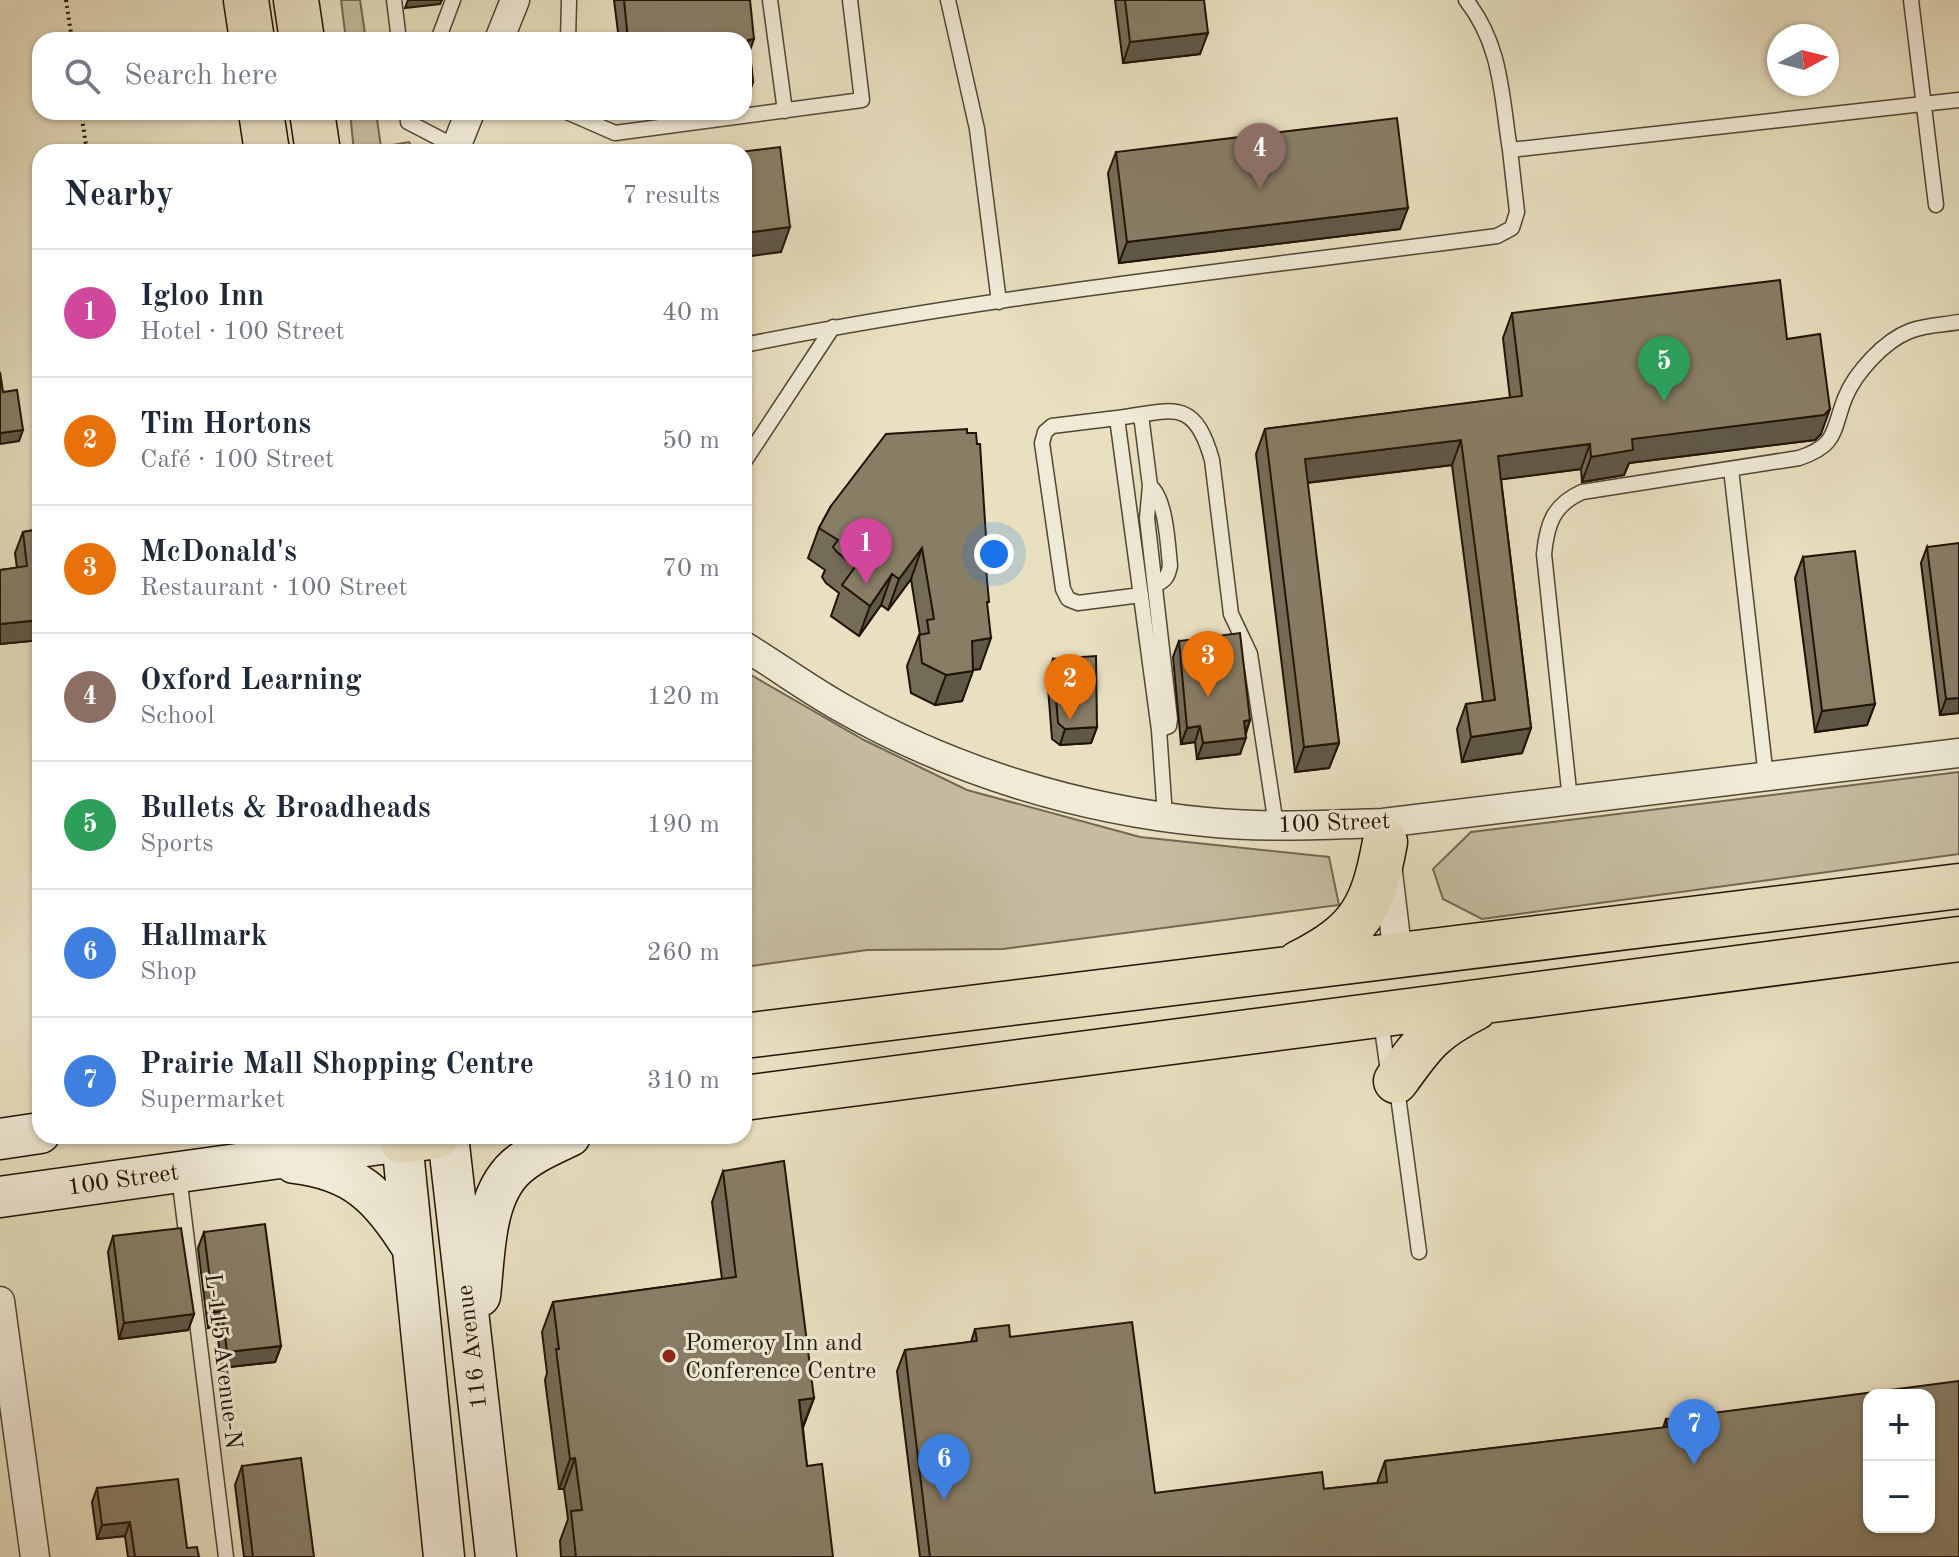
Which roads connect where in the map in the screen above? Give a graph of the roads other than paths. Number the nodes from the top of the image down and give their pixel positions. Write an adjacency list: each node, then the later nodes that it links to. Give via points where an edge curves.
1 (246, 0): 12 (main road)
2 (296, 0): 13 (main road)
3 (394, 0): 14 (lane)
4 (453, 0): 15 (lane)
5 (515, 0): 16 (street)
6 (569, 0): 17 (lane)
7 (770, 0): 20 (lane)
8 (850, 0): 20 (lane, via 862,100)
9 (948, 0): 34 (lane, via 977,129)
10 (1466, 0): 32 (lane, via 1494,49)
11 (1911, 0): 19 (lane)
12 (251, 32)
13 (301, 32)
14 (398, 32)
15 (441, 32)
16 (502, 32)
17 (568, 32)
18 (1959, 100): 19 (lane)
19 (1924, 104): 32 (lane); 33 (lane)
20 (785, 111): 21 (lane)
21 (752, 115)
22 (262, 120): 28 (main road)
23 (313, 120): 29 (main road)
24 (416, 120): 30 (lane)
25 (467, 120): 31 (street)
26 (585, 120): 27 (lane, via 615,133)
27 (715, 120)
28 (266, 144)
29 (317, 144)
30 (447, 144)
31 (457, 144)
32 (1510, 150): 34 (lane, via 1517,212 1512,228 1497,236)
33 (1936, 205)
34 (999, 302): 36 (lane)
35 (1959, 322): 41 (lane, via 1906,333 1886,346 1855,380 1836,432 1818,451)
36 (833, 327): 37 (lane); 40 (lane)
37 (752, 343)
38 (1141, 415): 39 (lane); 44 (lane, via 1170,719 1169,726); 49 (lane, via 1187,414 1206,437 1231,614 1250,654)
39 (1117, 418): 42 (lane); 42 (lane, via 1052,426 1042,443 1068,599 1078,603)
40 (752, 450)
41 (1731, 469): 46 (lane); 47 (lane, via 1582,492 1550,517 1544,554)
42 (1141, 595): 44 (lane)
43 (752, 651): 48 (street, 100 Street, via 842,708 992,776 1069,798)
44 (1159, 730): 48 (lane)
45 (1959, 753): 46 (street, 100 Street)
46 (1766, 777): 47 (street, 100 Street)
47 (1570, 800): 50 (street, 100 Street)
48 (1165, 816): 49 (street, 100 Street)
49 (1276, 825): 50 (street, 100 Street)
50 (1384, 832): 54 (street); 55 (main road, via 1376,885 1366,909 1319,954)
51 (1959, 886): 52 (main road)
52 (1634, 925): 54 (main road); 57 (main road, via 1413,981)
53 (1959, 939): 56 (main road)
54 (1398, 956): 55 (main road); 59 (main road, via 1366,980)
55 (1295, 966): 58 (main road)
56 (1487, 1002): 57 (main road); 60 (main road, via 1444,1024)
57 (1380, 1016): 59 (main road); 60 (lane, via 1387,1064)
58 (752, 1035)
59 (1169, 1043): 61 (main road)
60 (1396, 1081): 72 (lane)
61 (752, 1097)
62 (32, 1134): 63 (main road)
63 (0, 1139)
64 (370, 1144): 68 (main road, 100 Street)
65 (413, 1144): 71 (main road, 116 Avenue)
66 (449, 1144): 74 (main road, 116 Avenue)
67 (554, 1144): 74 (main road, via 515,1168 495,1197)
68 (263, 1159): 69 (main road, 100 Street); 71 (main road, via 342,1174 390,1212)
69 (178, 1171): 70 (main road, 100 Street); 76 (lane, L-115 Avenue-N)
70 (0, 1197)
71 (413, 1249): 77 (main road, 116 Avenue)
72 (1419, 1252)
73 (0, 1301): 75 (street)
74 (471, 1355): 78 (main road, 116 Avenue)
75 (35, 1557)
76 (226, 1557)
77 (444, 1557)
78 (496, 1557)

